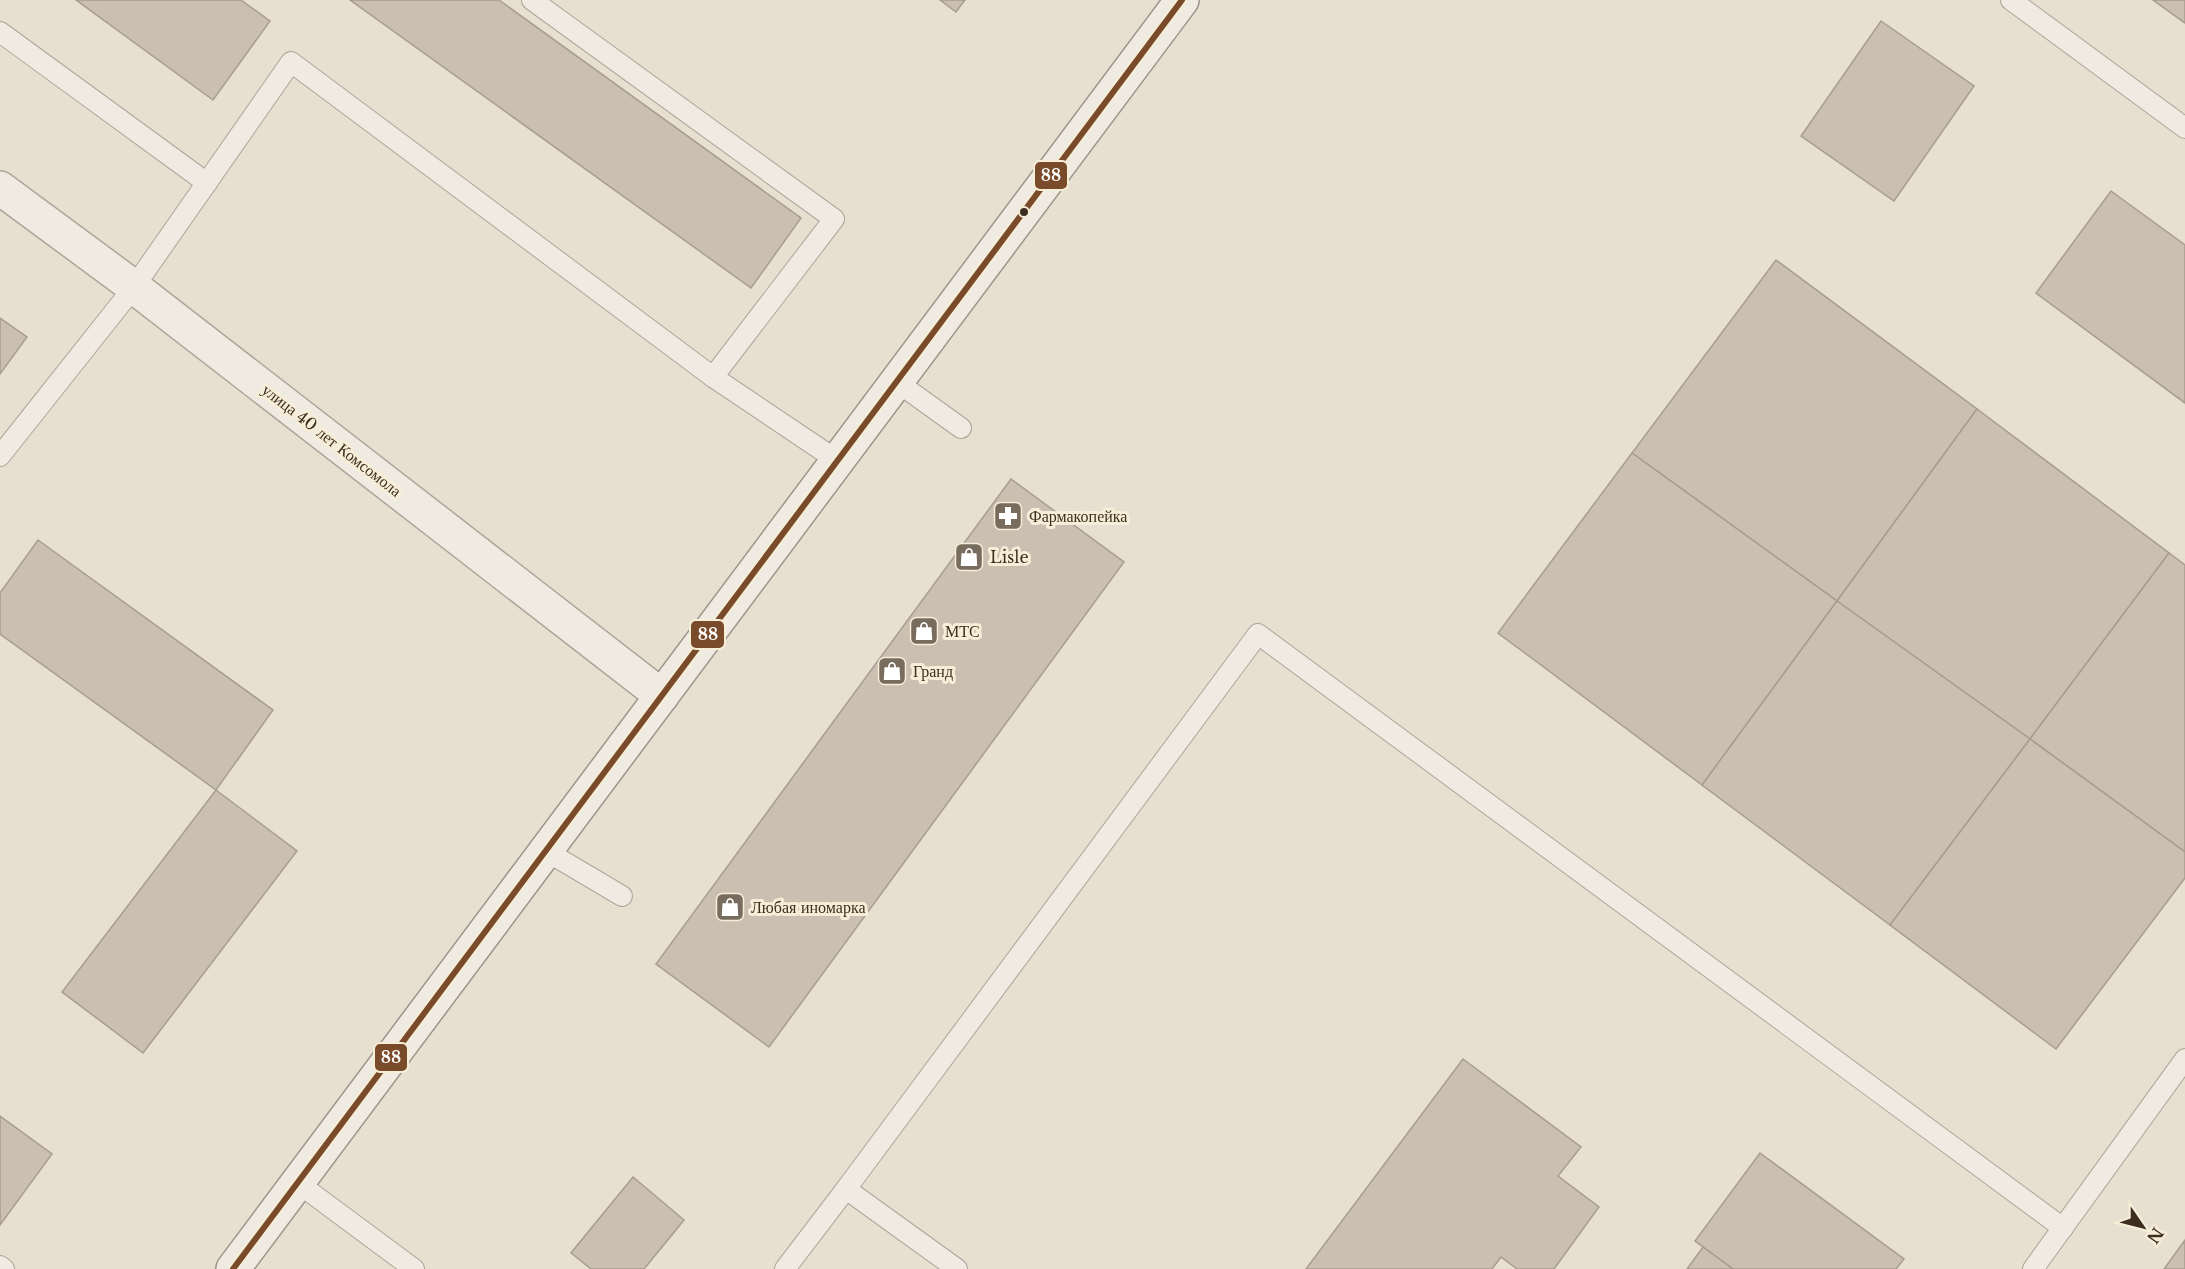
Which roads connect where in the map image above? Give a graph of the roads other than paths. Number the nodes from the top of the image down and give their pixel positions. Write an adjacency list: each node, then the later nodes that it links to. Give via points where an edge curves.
1 (532, 0): 9 (lane, via 834,219)
2 (1182, 0): 10 (main road)
3 (2011, 0): 5 (lane)
4 (0, 32): 6 (lane)
5 (2185, 128)
6 (207, 183): 8 (lane); 9 (lane, via 291,62)
7 (0, 188): 8 (main road, улица 40 лет Комсомола)
8 (134, 287): 12 (lane); 14 (main road, улица 40 лет Комсомола)
9 (713, 377): 13 (lane)
10 (897, 382): 11 (lane); 13 (main road)
11 (961, 429)
12 (0, 456)
13 (838, 461): 14 (main road)
14 (662, 696): 15 (main road)
15 (546, 851): 16 (lane); 18 (main road)
16 (622, 896)
17 (2185, 1059): 20 (lane)
18 (298, 1182): 21 (main road); 22 (lane)
19 (846, 1189): 20 (lane, via 1258,634); 23 (lane); 24 (lane)
20 (2063, 1228): 25 (lane)
21 (233, 1269)
22 (414, 1269)
23 (785, 1269)
24 (957, 1269)
25 (2033, 1269)

